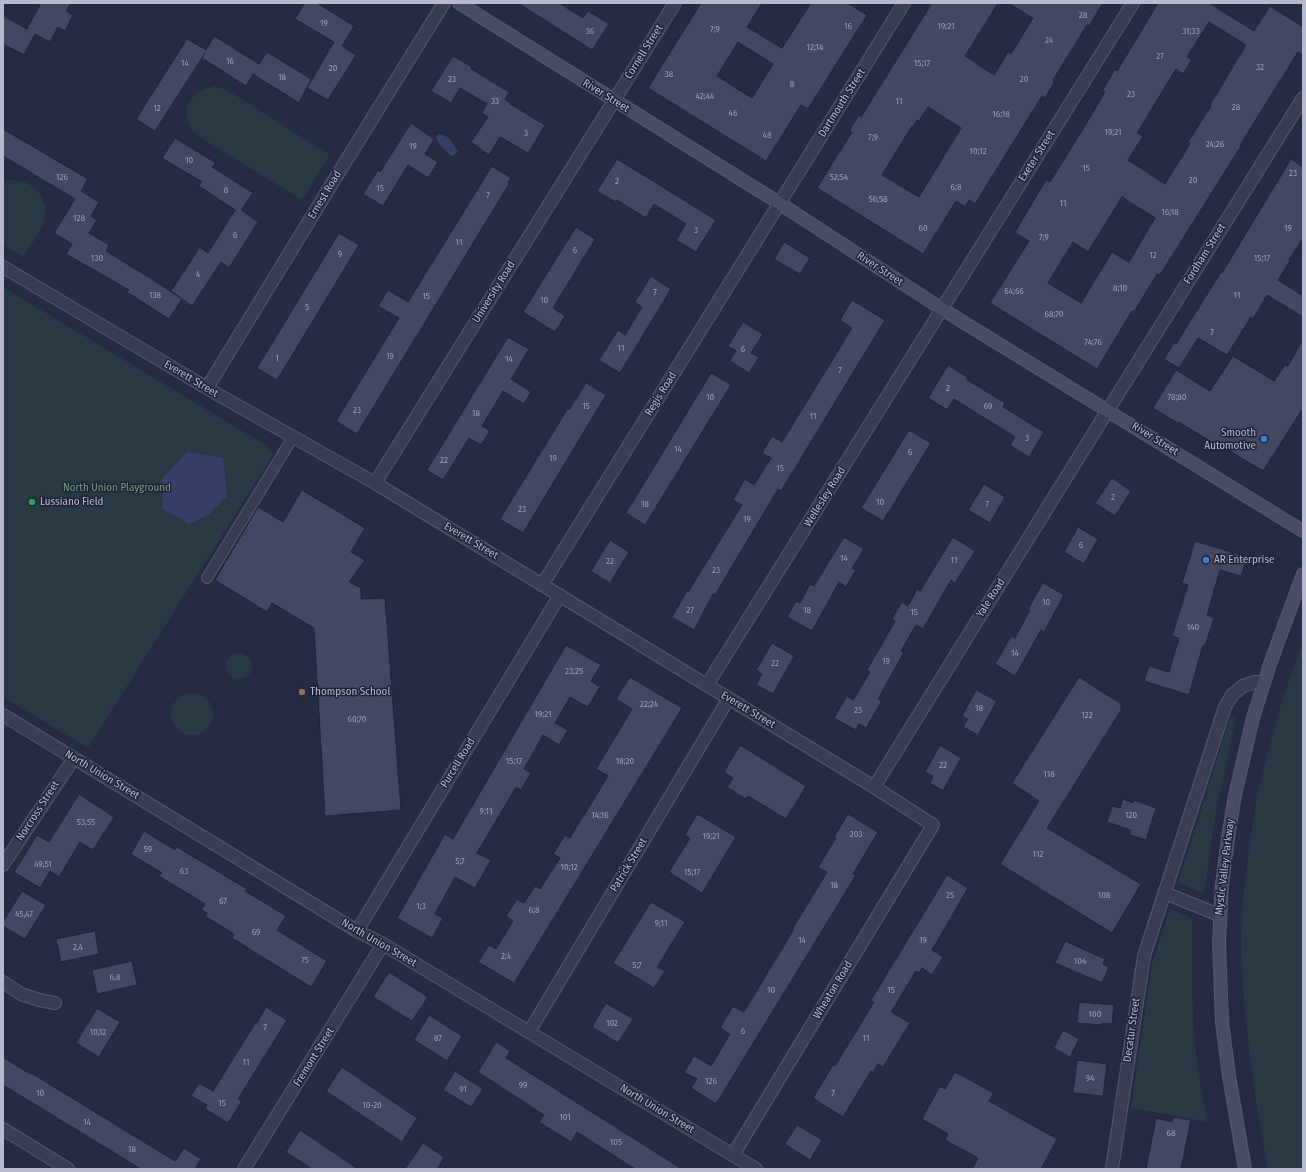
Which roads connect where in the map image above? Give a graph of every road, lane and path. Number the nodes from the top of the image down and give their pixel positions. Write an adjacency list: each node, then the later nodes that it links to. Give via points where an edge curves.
1 (444, 3): 11 (street, Ernest Road)
2 (459, 3): 7 (street, River Street)
3 (675, 3): 7 (street, Cornell Street)
4 (904, 3): 8 (street, Dartmouth Street)
5 (1132, 3): 10 (street, Exeter Street)
6 (1303, 98): 12 (street, Fordham Street)
7 (614, 101): 8 (street, River Street); 14 (street, University Road)
8 (780, 204): 10 (street, River Street); 18 (street, Regis Road)
9 (3, 267): 11 (street, Everett Street)
10 (942, 309): 12 (street, River Street); 21 (street, Wellesley Road)
11 (206, 388): 13 (street, Everett Street)
12 (1108, 410): 15 (street, River Street); 25 (street, Yale Road)
13 (294, 437): 14 (street, Everett Street); 17 (lane)
14 (375, 483): 18 (street, Everett Street)
15 (1303, 531)
16 (1303, 574): 20 (street, Mystic Valley Parkway)
17 (207, 578)
18 (542, 585): 19 (street, Everett Street)
19 (560, 595): 21 (street, Everett Street); 30 (street, Purcell Road)
20 (1264, 682): 28 (street, Decatur Street, via 1249,684 1237,690 1225,707); 29 (street, Mystic Valley Parkway, via 1235,795 1224,861)
21 (707, 685): 22 (street, Everett Street)
22 (729, 698): 25 (street, Everett Street); 34 (street, Patrick Street)
23 (3, 715): 24 (street, North Union Street)
24 (74, 758): 27 (street, Norcross Street); 30 (street, North Union Street)
25 (874, 787): 26 (street, Everett Street)
26 (933, 825): 36 (street, Wheaton Road)
27 (3, 865)
28 (1164, 893): 29 (street); 40 (street, Decatur Street, via 1142,963)
29 (1219, 915): 41 (street, Mystic Valley Parkway, via 1223,1028)
30 (357, 930): 31 (street, North Union Street)
31 (383, 944): 34 (street, North Union Street); 38 (street, Fremont Street)
32 (3, 982): 33 (street, via 21,994)
33 (55, 1003)
34 (529, 1032): 36 (street, North Union Street)
35 (3, 1129): 37 (street)
36 (733, 1155): 39 (street, North Union Street)
37 (68, 1169)
38 (244, 1169)
39 (756, 1169)
40 (1112, 1169)
41 (1245, 1169)

